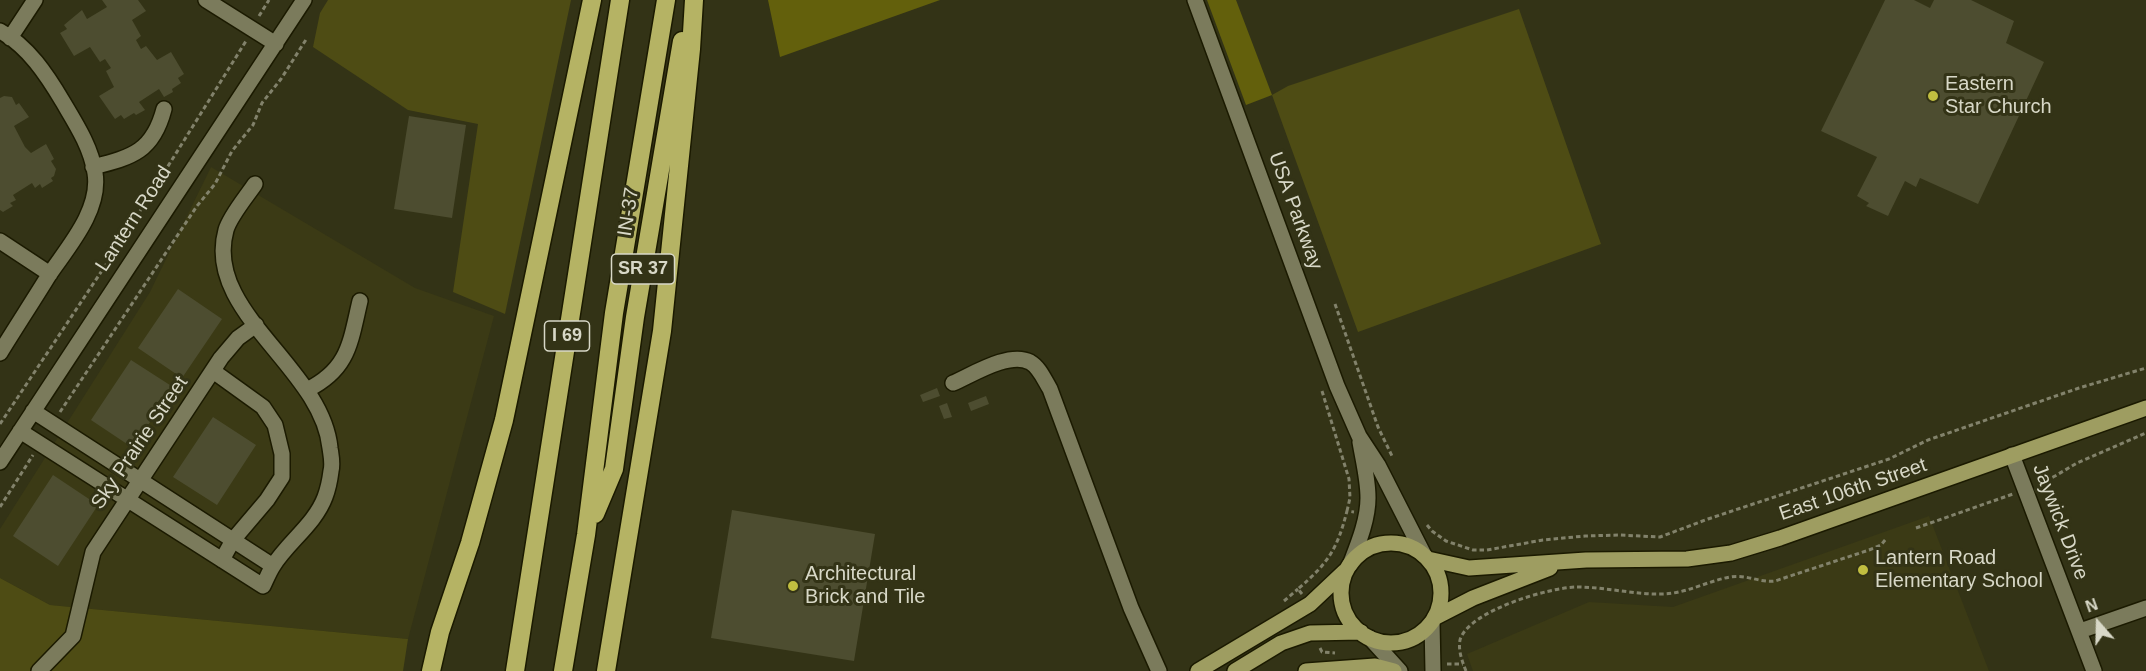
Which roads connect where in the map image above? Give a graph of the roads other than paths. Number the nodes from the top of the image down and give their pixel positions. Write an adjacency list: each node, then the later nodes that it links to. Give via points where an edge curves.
1 (35, 0): 9 (street)
2 (206, 0): 10 (street)
3 (304, 0): 10 (street, Lantern Road)
4 (592, 0): 43 (highway, via 504,420)
5 (620, 0): 44 (highway, I 69)
6 (666, 0): 30 (highway, I 69, via 614,313)
7 (692, 0): 30 (highway, IN-37 / SR 37, via 658,172 614,469); 46 (highway, via 691,49 662,331)
8 (1195, 0): 25 (street, USA Parkway)
9 (3, 35): 12 (street, via 33,58 57,92 80,132)
10 (276, 44): 23 (street, Lantern Road)
11 (164, 109): 12 (street, via 159,128 148,143 124,157)
12 (93, 167): 15 (street, via 94,195 86,217)
13 (255, 184): 17 (street, via 226,229 223,257 230,287)
14 (0, 241): 15 (street)
15 (50, 274): 18 (street)
16 (360, 301): 21 (street, via 348,348 339,366 324,382)
17 (256, 326): 19 (street, Sky Prairie Street, via 238,338); 21 (street)
18 (0, 353)
19 (213, 371): 28 (street, Sky Prairie Street); 31 (street, via 263,407 275,425 282,454 282,477)
20 (953, 383): 47 (street, via 1008,359 1029,362 1039,371 1050,389 1131,608)
21 (307, 390): 35 (street, via 329,432 332,468 325,498)
22 (2146, 408): 26 (main road, East 106th Street)
23 (33, 411): 24 (street, Lantern Road); 28 (street)
24 (20, 431): 27 (street, Lantern Road); 29 (street)
25 (1359, 436): 32 (street, USA Parkway); 36 (street, USA Parkway, via 1368,505)
26 (2012, 455): 34 (main road, East 106th Street, via 1731,553 1687,559); 39 (street, Jaywick Drive)
27 (0, 462)
28 (140, 480): 29 (street, Sky Prairie Street); 31 (street)
29 (127, 500): 33 (street); 42 (street, Sky Prairie Street, via 93,552 73,636)
30 (586, 536): 45 (highway, I 69)
31 (233, 540): 33 (street); 35 (street)
32 (1426, 557): 34 (main road, East 106th Street, via 1469,568); 36 (main road, via 1401,544 1384,543 1368,548); 38 (main road, via 1437,574 1441,592)
33 (222, 560): 35 (street, via 263,586)
34 (1564, 562): 38 (main road, East 106th Street, via 1473,598)
35 (273, 566)
36 (1348, 567): 40 (main road, via 1342,603 1349,619); 48 (main road, via 1310,604)
37 (2146, 608): 39 (street)
38 (1433, 620): 40 (main road, via 1419,634 1404,641 1387,642); 41 (street)
39 (2080, 631): 53 (street, Jaywick Drive)
40 (1366, 635): 49 (main road, via 1310,633 1281,643); 52 (street)
41 (1439, 668)
42 (39, 671)
43 (431, 671)
44 (514, 671)
45 (563, 671)
46 (608, 671)
47 (1160, 671)
48 (1198, 671)
49 (1235, 671)
50 (1306, 671): 51 (main road, via 1375,666)
51 (1394, 671)
52 (1400, 671)
53 (2094, 671)

